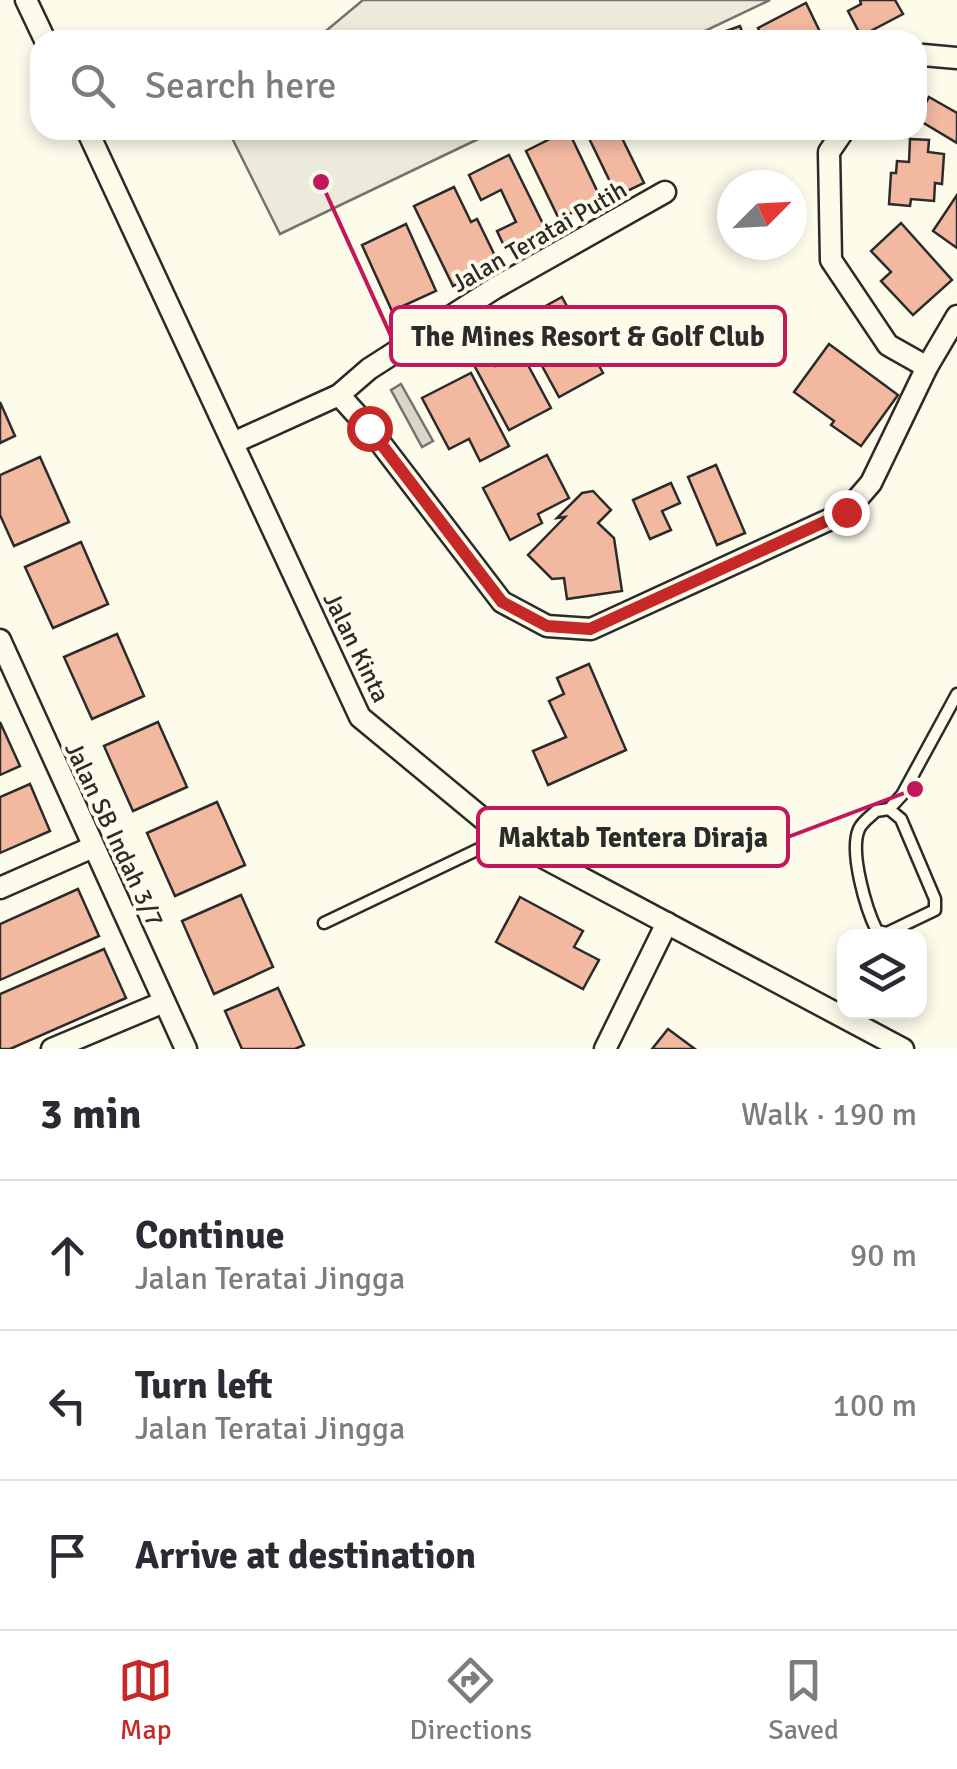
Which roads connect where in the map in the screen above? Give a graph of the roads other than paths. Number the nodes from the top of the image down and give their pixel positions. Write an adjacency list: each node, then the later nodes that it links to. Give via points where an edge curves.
1 (26, 0): 2 (street)
2 (40, 30)
3 (927, 55): 4 (street)
4 (957, 58)
5 (92, 140): 11 (street, Jalan Kinta)
6 (838, 140): 9 (street, via 830,152 831,260 888,345)
7 (665, 192): 10 (street, Jalan Teratai Putih, via 495,288)
8 (957, 316): 9 (street)
9 (927, 367): 10 (street, via 872,483 846,512 590,629 547,626 502,602)
10 (339, 395): 11 (street, Jalan Teratai Putih)
11 (233, 443): 16 (street, Jalan Kinta, via 360,718)
12 (0, 640): 13 (street, Jalan SB Indah 3/7)
13 (8, 678): 17 (street, Jalan SB Indah 3/7)
14 (957, 694): 15 (lane)
15 (889, 809): 15 (lane, via 901,819 935,910 876,932 855,855 860,828 876,810)
16 (505, 837): 19 (lane); 20 (street, Jalan Kinta)
17 (94, 846): 18 (street); 21 (street, Jalan SB Indah 3/7)
18 (0, 888)
19 (324, 923)
20 (667, 923): 25 (street); 26 (street, Jalan Kinta)
21 (164, 1002): 22 (street); 24 (street, Jalan SB Indah 3/7)
22 (84, 1042): 23 (street)
23 (52, 1049)
24 (186, 1049)
25 (605, 1049)
26 (903, 1049)

